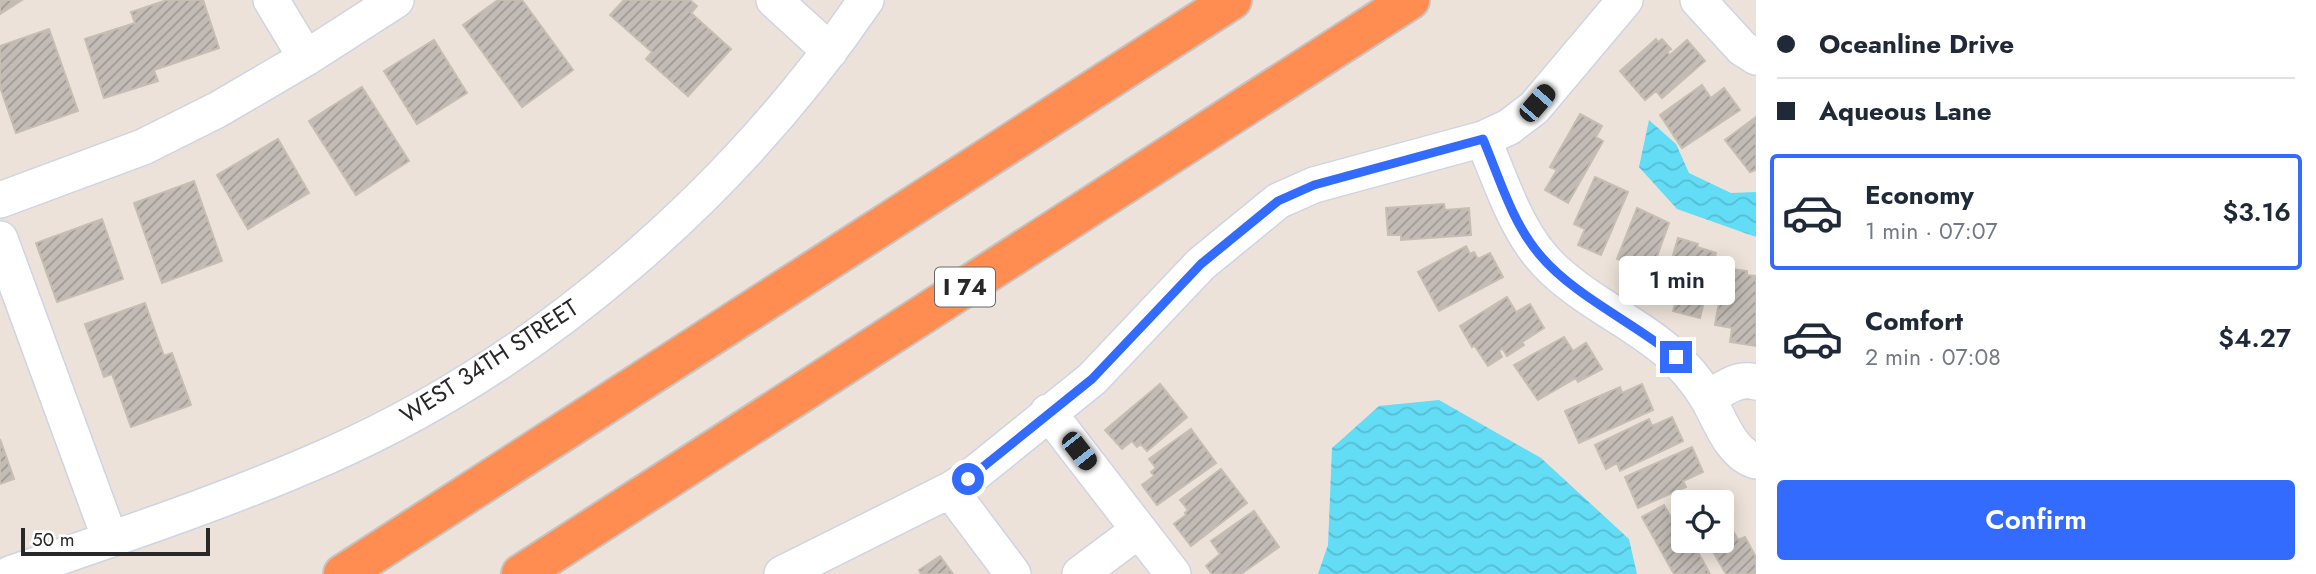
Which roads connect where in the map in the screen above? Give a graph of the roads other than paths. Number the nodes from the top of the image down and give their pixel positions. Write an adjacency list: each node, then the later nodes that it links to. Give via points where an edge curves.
1 (271, 0): 11 (street)
2 (396, 0): 11 (street)
3 (775, 0): 9 (street)
4 (866, 0): 9 (street, WEST 34TH STREET)
5 (1232, 0): 23 (highway)
6 (1410, 0): 24 (highway, I 74)
7 (1625, 0): 12 (street, via 1534,108)
8 (1698, 0): 10 (street, via 1744,51)
9 (830, 51): 21 (street, WEST 34TH STREET, via 767,128 698,201 624,268 535,337 440,397 330,455)
10 (1756, 57)
11 (306, 58): 13 (street, via 143,147)
12 (1483, 139): 16 (street, via 1521,227 1539,254 1569,282 1676,357); 17 (street, via 1314,185 1278,201 1201,264 1092,379)
13 (0, 200)
14 (0, 239): 21 (street)
15 (1756, 382): 16 (street, via 1733,383)
16 (1708, 399): 18 (street, via 1736,449)
17 (1048, 412): 19 (street); 20 (street)
18 (1756, 461)
19 (950, 490): 25 (street); 26 (street)
20 (1139, 530): 27 (street); 28 (street)
21 (110, 539): 22 (street, WEST 34TH STREET)
22 (10, 574)
23 (343, 574)
24 (521, 574)
25 (782, 574)
26 (1013, 574)
27 (1080, 574)
28 (1172, 574)

